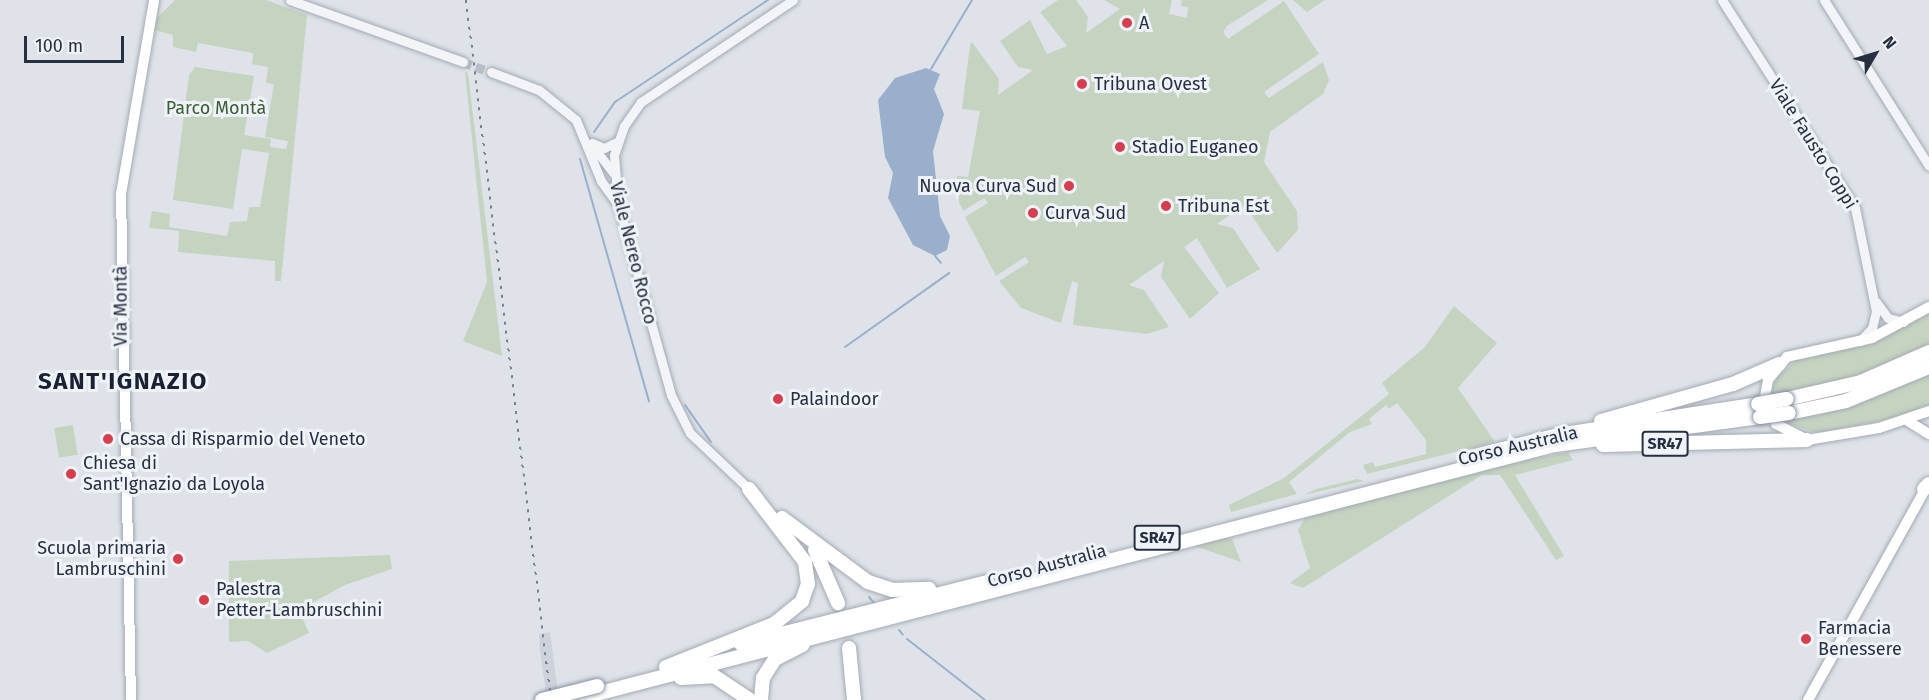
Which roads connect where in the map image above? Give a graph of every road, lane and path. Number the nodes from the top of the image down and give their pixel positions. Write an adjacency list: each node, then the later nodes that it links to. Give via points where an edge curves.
1 (154, 0): 7 (main road, Via Montà)
2 (162, 0): 7 (main road, Via Montà)
3 (290, 0): 8 (street)
4 (793, 0): 11 (street, Viale Nereo Rocco, via 653,92 631,114)
5 (1722, 0): 16 (street, Viale Fausto Coppi, via 1854,208)
6 (1824, 0): 12 (street)
7 (148, 22): 40 (main road, Via Montà, via 121,204)
8 (463, 62)
9 (491, 72): 10 (street, via 552,98)
10 (590, 141): 11 (street, via 604,148); 13 (street); 14 (street)
11 (617, 142): 14 (street, Viale Nereo Rocco)
12 (1929, 166)
13 (596, 169): 14 (street); 15 (street)
14 (613, 172): 15 (street, Viale Nereo Rocco)
15 (618, 204): 32 (street, Viale Nereo Rocco, via 680,417 703,448)
16 (1875, 300): 18 (street, via 1888,318); 19 (street, via 1872,328)
17 (1929, 307): 18 (main road, SR47)
18 (1906, 322): 19 (main road, SR47)
19 (1857, 343): 21 (main road, SR47, via 1796,353)
20 (1929, 352): 23 (highway, Corso Australia / SR47, via 1861,382)
21 (1779, 364): 28 (highway, SR47, via 1733,384); 29 (main road, via 1768,380 1768,411 1784,431)
22 (1929, 367): 23 (highway, Corso Australia / SR47, via 1846,401)
23 (1788, 406): 24 (highway, Corso Australia / SR47, bridge)
24 (1759, 411): 28 (highway, Corso Australia / SR47); 30 (highway, Corso Australia / SR47)
25 (1929, 411): 26 (main road, SR47)
26 (1908, 421): 27 (main road); 29 (main road, SR47)
27 (1929, 434)
28 (1558, 435): 34 (highway, Corso Australia / SR47)
29 (1807, 440): 30 (highway, SR47, via 1593,446)
30 (1523, 453): 36 (highway, Corso Australia / SR47)
31 (1928, 483): 46 (main road)
32 (749, 489): 33 (highway); 38 (highway, via 805,562 808,584 802,601 774,624)
33 (808, 541): 34 (highway, via 885,588); 35 (highway)
34 (982, 583): 38 (highway, Corso Australia / SR47)
35 (838, 603)
36 (921, 610): 39 (highway, Corso Australia / SR47); 44 (highway, via 786,652 763,678)
37 (849, 648): 45 (highway)
38 (664, 668): 39 (highway, Corso Australia / SR47)
39 (602, 688): 41 (highway, Corso Australia / SR47, bridge); 42 (highway, Corso Australia / SR47); 43 (highway, via 702,675 724,680)
40 (131, 700)
41 (542, 700)
42 (573, 700)
43 (750, 700)
44 (762, 700)
45 (854, 700)
46 (1808, 700)

